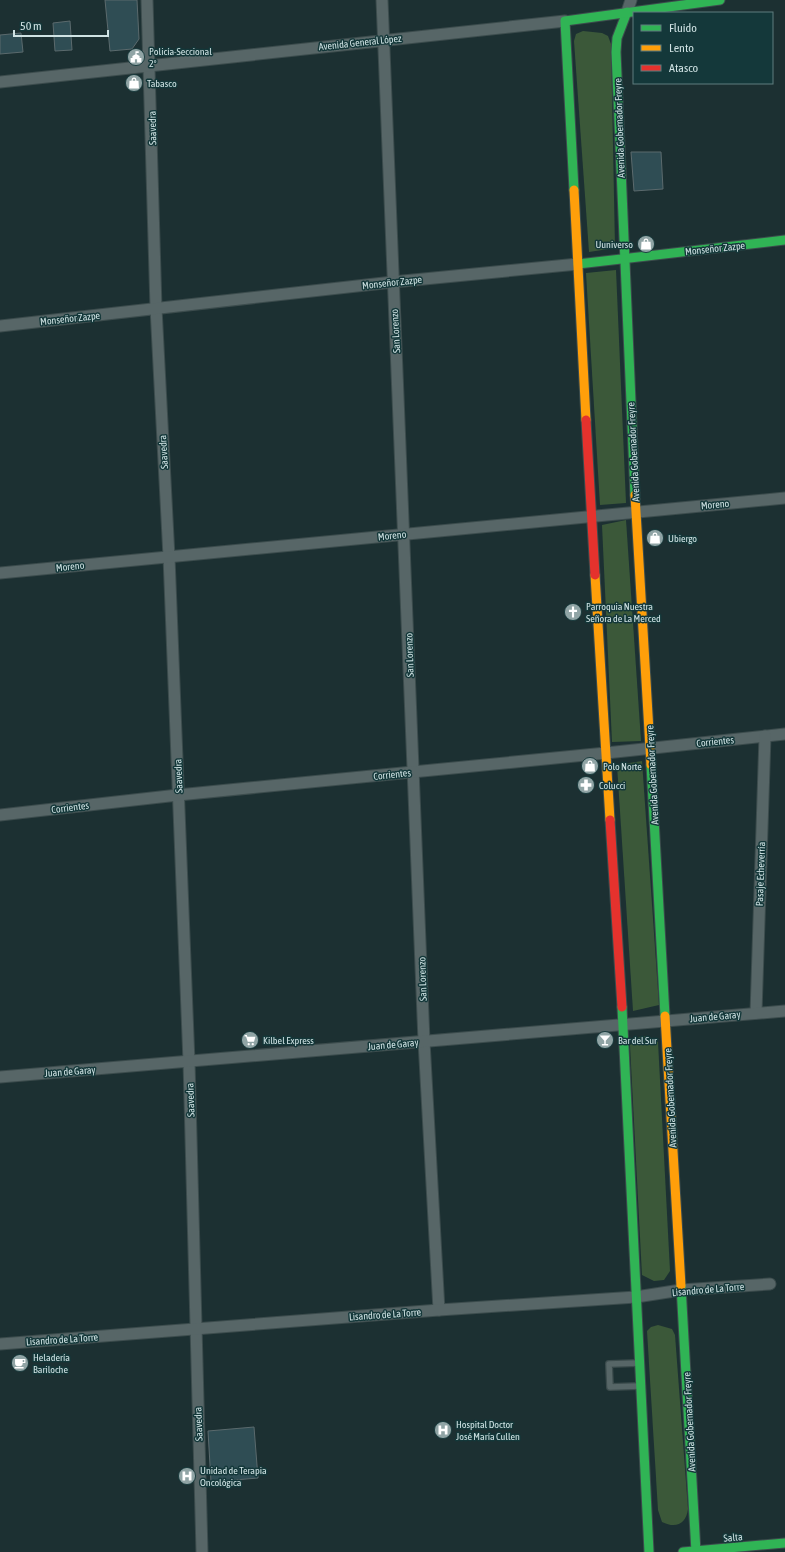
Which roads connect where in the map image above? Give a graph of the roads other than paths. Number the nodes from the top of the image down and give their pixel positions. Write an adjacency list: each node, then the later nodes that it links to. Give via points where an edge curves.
1 (147, 0): 8 (street, Saavedra)
2 (382, 0): 7 (street, San Lorenzo)
3 (631, 0): 5 (street, Avenida Gobernador Freyre)
4 (720, 0): 5 (main road, Avenida General López)
5 (627, 12): 6 (main road, Avenida General López); 11 (main road, Avenida Gobernador Freyre, via 617,38 616,52)
6 (565, 20): 7 (street, Avenida General López); 12 (main road)
7 (383, 40): 8 (street, Avenida General López); 13 (street, San Lorenzo)
8 (150, 65): 9 (street, Avenida General López); 14 (street, Saavedra)
9 (0, 82)
10 (785, 240): 11 (main road, Monseñor Zazpe)
11 (624, 258): 12 (main road, Monseñor Zazpe); 17 (main road, Avenida Gobernador Freyre)
12 (578, 264): 13 (street, Monseñor Zazpe); 18 (main road)
13 (393, 282): 14 (street, Monseñor Zazpe); 19 (street, San Lorenzo)
14 (156, 308): 15 (street, Monseñor Zazpe); 20 (street, Saavedra)
15 (0, 326)
16 (785, 498): 17 (street, Moreno)
17 (636, 511): 18 (street, Moreno); 24 (main road, Avenida Gobernador Freyre)
18 (591, 516): 19 (street, Moreno); 25 (main road)
19 (404, 534): 20 (street, Moreno); 26 (street, San Lorenzo)
20 (169, 557): 21 (street, Moreno); 27 (street, Saavedra)
21 (0, 573)
22 (785, 734): 23 (street, Corrientes)
23 (765, 736): 24 (street, Corrientes); 30 (street, Pasaje Echeverría)
24 (651, 748): 25 (street, Corrientes); 31 (main road, Avenida Gobernador Freyre)
25 (606, 753): 26 (street, Corrientes); 32 (main road)
26 (414, 772): 27 (street, Corrientes); 33 (street, San Lorenzo)
27 (178, 795): 28 (street, Corrientes); 34 (street, Saavedra)
28 (0, 815)
29 (785, 1011): 30 (street, Juan de Garay)
30 (756, 1013): 31 (street, Juan de Garay)
31 (667, 1020): 32 (street, Juan de Garay); 37 (main road, Avenida Gobernador Freyre)
32 (623, 1024): 33 (street, Juan de Garay); 38 (main road)
33 (424, 1041): 34 (street, Juan de Garay); 39 (street, San Lorenzo)
34 (189, 1062): 35 (street, Juan de Garay); 40 (street, Saavedra)
35 (0, 1077)
36 (770, 1284): 37 (street, Lisandro de La Torre)
37 (681, 1290): 38 (street, Lisandro de La Torre); 45 (main road, Avenida Gobernador Freyre)
38 (636, 1297): 39 (street, Lisandro de La Torre); 42 (main road)
39 (440, 1310): 40 (street, Lisandro de La Torre)
40 (196, 1329): 41 (street, Lisandro de La Torre); 46 (street, Saavedra)
41 (0, 1344)
42 (639, 1363): 43 (main road); 43 (lane, via 609,1364 610,1387)
43 (640, 1386): 47 (main road)
44 (785, 1543): 45 (main road, Salta)
45 (696, 1551): 48 (main road, Salta)
46 (202, 1552)
47 (649, 1552)
48 (683, 1552)

